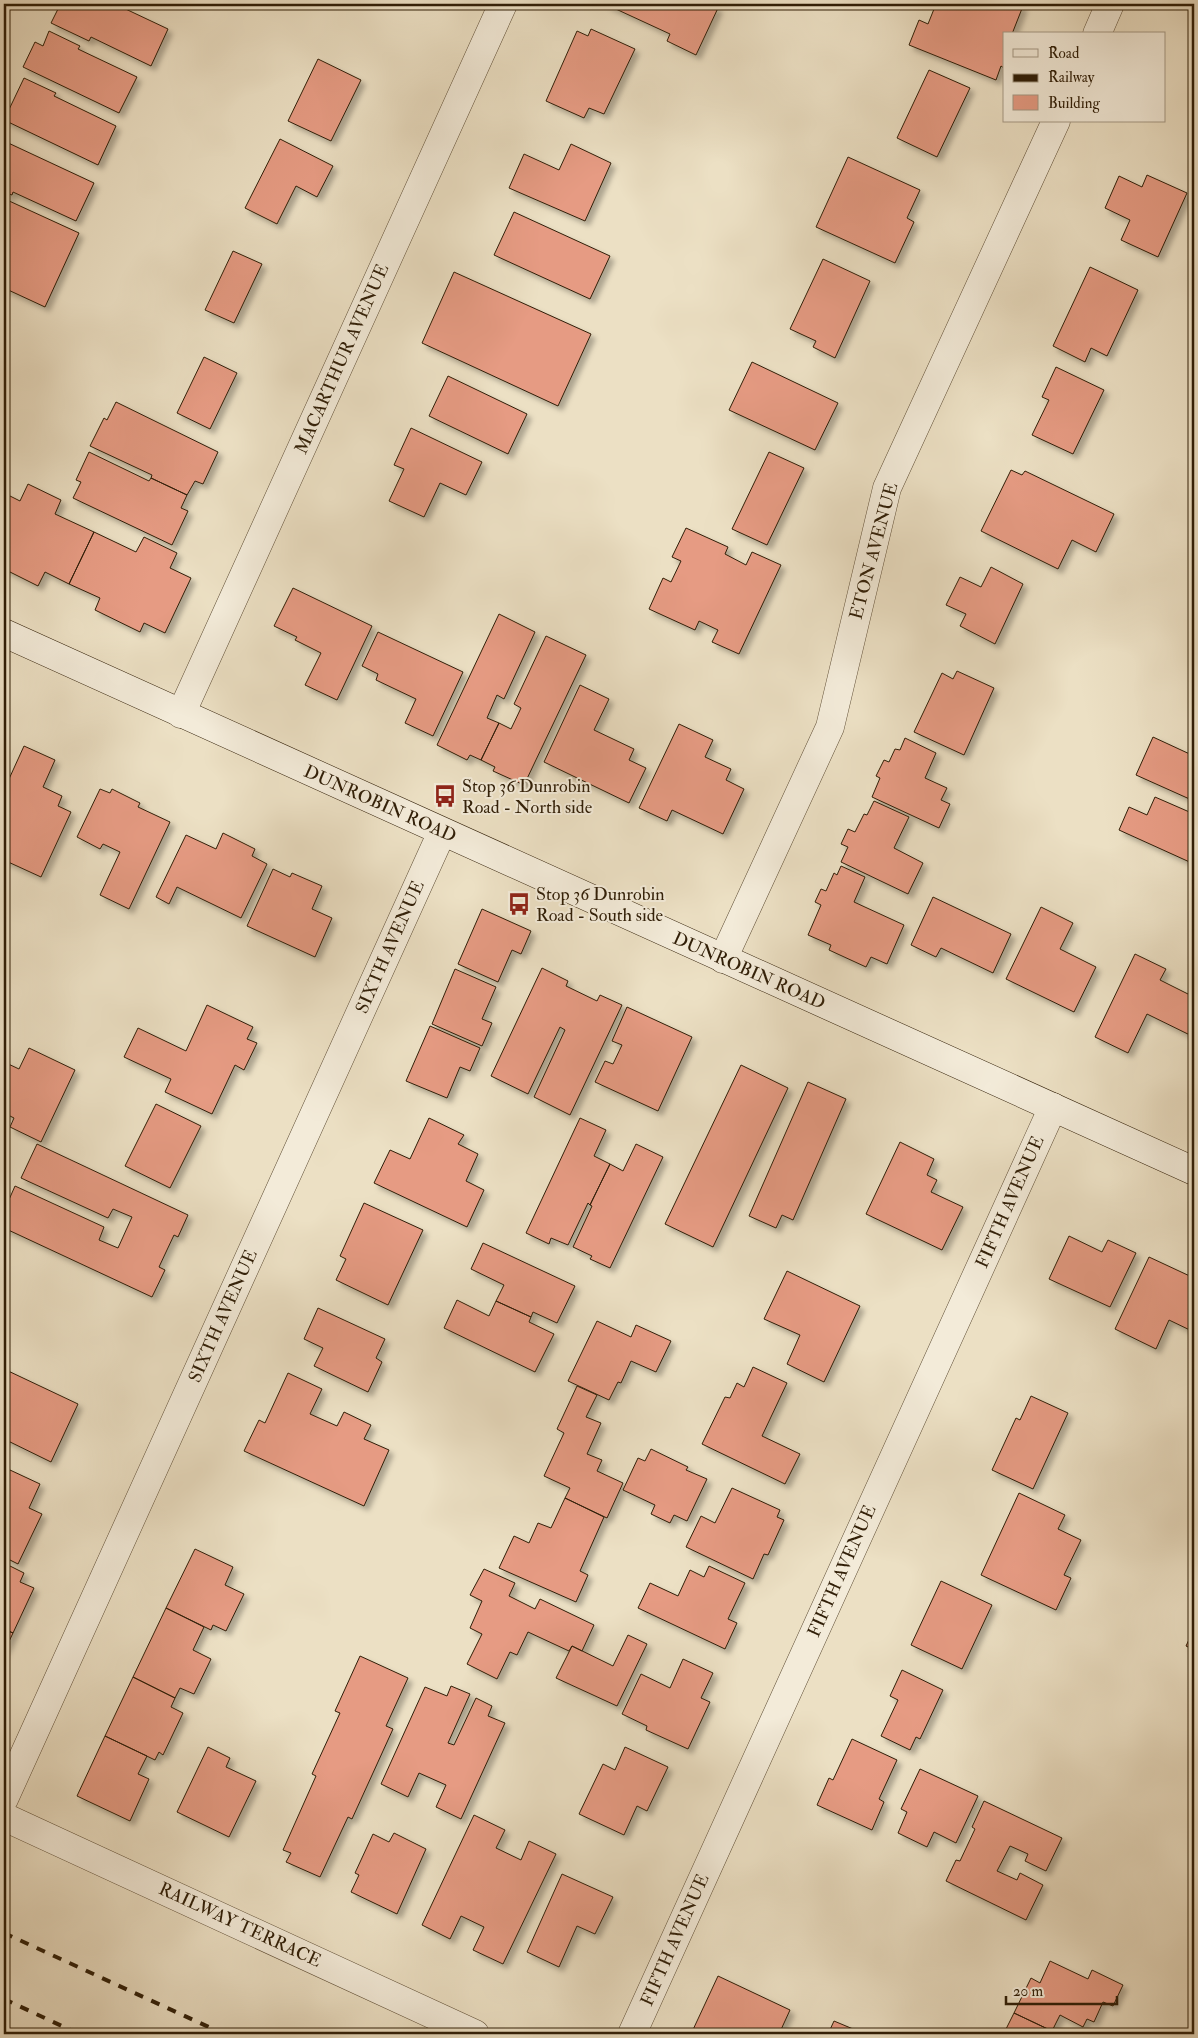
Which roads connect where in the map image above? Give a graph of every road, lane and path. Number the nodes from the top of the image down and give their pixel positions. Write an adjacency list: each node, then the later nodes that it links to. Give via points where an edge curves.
1 (503, 4): 6 (street, MACARTHUR AVENUE)
2 (1110, 4): 3 (street)
3 (1097, 32)
4 (1056, 122): 8 (street, ETON AVENUE, via 887,488 830,727)
5 (4, 633): 6 (street, DUNROBIN ROAD)
6 (181, 714): 7 (street, DUNROBIN ROAD)
7 (442, 832): 8 (street, DUNROBIN ROAD); 11 (street, SIXTH AVENUE)
8 (723, 959): 9 (street, DUNROBIN ROAD)
9 (1053, 1107): 10 (street, DUNROBIN ROAD); 14 (street, FIFTH AVENUE)
10 (1193, 1168)
11 (4, 1800)
12 (4, 1817): 13 (street, RAILWAY TERRACE)
13 (475, 2034)
14 (632, 2034)

